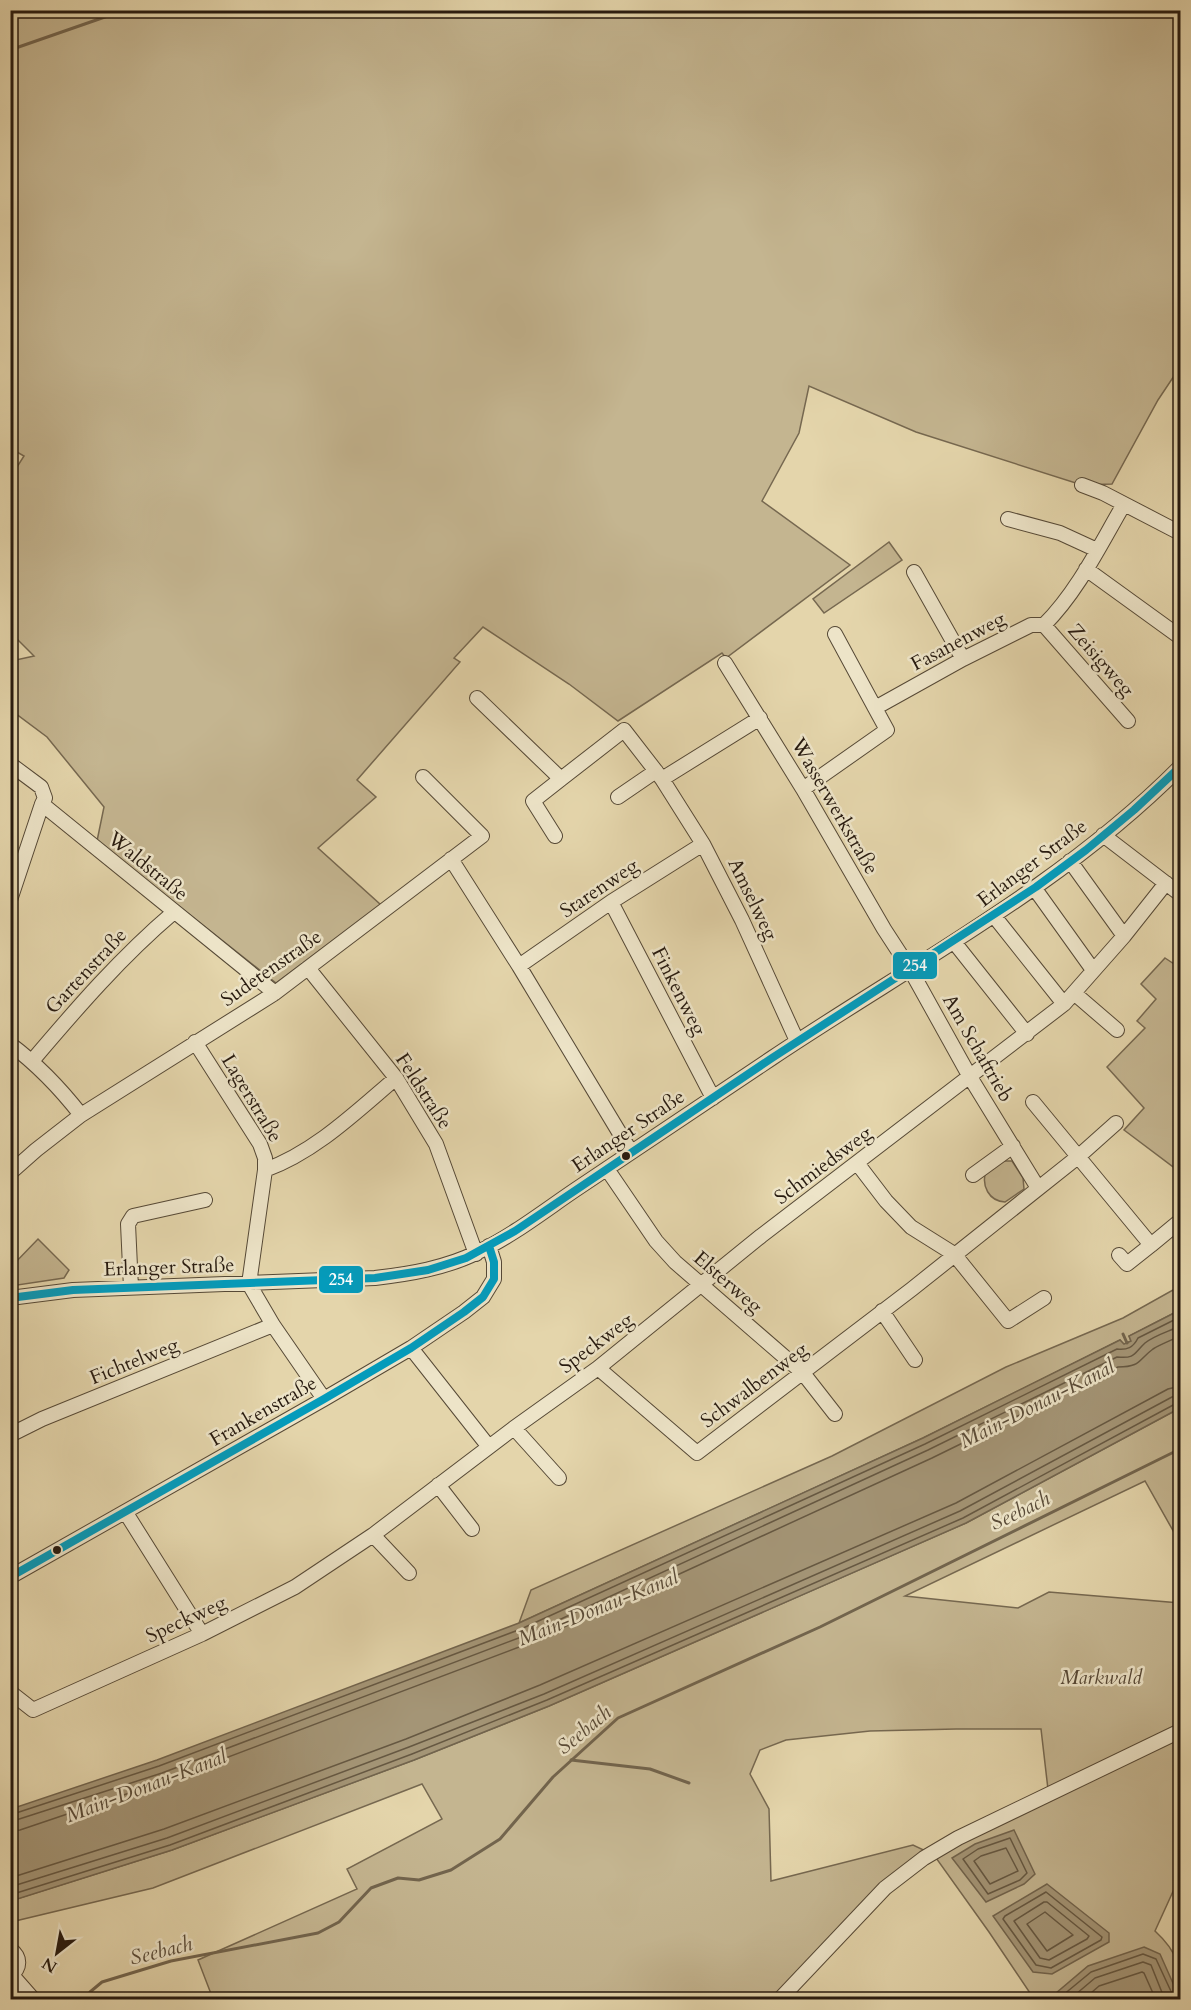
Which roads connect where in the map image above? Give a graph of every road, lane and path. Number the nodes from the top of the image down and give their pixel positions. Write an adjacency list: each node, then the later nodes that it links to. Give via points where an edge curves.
1 (1082, 485): 2 (street)
2 (1124, 504): 4 (street); 5 (street)
3 (1008, 519): 5 (street, via 1060,533)
4 (1180, 533)
5 (1097, 550): 6 (street)
6 (1086, 569): 8 (street); 10 (street)
7 (914, 572): 11 (street)
8 (1044, 625): 11 (street, Fasanenweg, via 1031,625); 16 (street, Zeisigweg)
9 (835, 634): 14 (street)
10 (1180, 637)
11 (963, 659): 14 (street, Fasanenweg)
12 (725, 663): 15 (street, Wasserwerkstraße)
13 (477, 698): 21 (street)
14 (875, 708): 22 (street, via 887,730)
15 (760, 718): 18 (street); 22 (street, Wasserwerkstraße)
16 (1128, 721)
17 (10, 764): 24 (street, Waldstraße, via 41,787 45,798)
18 (659, 775): 21 (street, Amselweg, via 624,730); 23 (street); 27 (street, Amselweg)
19 (1177, 776): 25 (street, Erlanger Straße)
20 (423, 777): 28 (street, Sudetenstraße, via 482,836)
21 (561, 779): 26 (street, Amselweg, via 533,801)
22 (803, 789): 41 (street, Wasserwerkstraße)
23 (618, 796)
24 (42, 804): 33 (street); 35 (street, Waldstraße)
25 (1103, 835): 29 (street, Erlanger Straße); 30 (street)
26 (555, 836)
27 (703, 844): 34 (street, Starenweg); 48 (street, Amselweg)
28 (451, 859): 39 (street); 40 (street, Sudetenstraße)
29 (1070, 861): 31 (street, Erlanger Straße); 37 (street)
30 (1166, 883): 32 (street); 37 (street, Schmiedsweg)
31 (1035, 889): 36 (street, Erlanger Straße); 42 (street)
32 (1180, 894)
33 (10, 900)
34 (611, 902): 39 (street, Starenweg); 54 (street, Finkenweg)
35 (174, 912): 43 (street, Waldstraße); 51 (street, Gartenstraße, via 105,977)
36 (994, 916): 38 (street, Erlanger Straße); 45 (street)
37 (1124, 936): 42 (street, Schmiedsweg)
38 (954, 942): 41 (street, Erlanger Straße); 47 (street)
39 (519, 966): 59 (street)
40 (308, 968): 43 (street, Sudetenstraße); 53 (street, Feldstraße)
41 (910, 969): 48 (street, Erlanger Straße); 52 (street, Am Schaftrieb)
42 (1093, 970): 44 (street, Schmiedsweg)
43 (275, 993): 49 (street, Sudetenstraße)
44 (1074, 993): 45 (street, Schmiedsweg); 46 (street)
45 (1064, 1004): 47 (street, Schmiedsweg)
46 (1117, 1030)
47 (1027, 1034): 52 (street, Schmiedsweg)
48 (797, 1041): 54 (street, Erlanger Straße)
49 (195, 1042): 56 (street, Sudetenstraße); 63 (street, Lagerstraße, via 260,1144)
50 (10, 1044): 51 (street)
51 (32, 1061): 56 (street)
52 (970, 1077): 58 (street, Am Schaftrieb); 61 (street, Schmiedsweg)
53 (396, 1078): 63 (street, via 308,1148); 71 (street, Feldstraße, via 436,1144)
54 (712, 1098): 59 (street, Erlanger Straße)
55 (1033, 1102): 60 (street)
56 (81, 1116): 64 (street, Sudetenstraße)
57 (1116, 1123): 60 (street, Schwalbenweg)
58 (1013, 1146): 65 (street); 66 (street, Am Schaftrieb)
59 (631, 1152): 62 (street, Erlanger Straße)
60 (1079, 1156): 66 (street, Schwalbenweg); 69 (street)
61 (856, 1163): 72 (street, via 911,1227); 75 (street, Schmiedsweg)
62 (607, 1169): 70 (street, Erlanger Straße); 75 (street, Elsterweg, via 656,1241)
63 (265, 1170): 74 (street, Lagerstraße)
64 (10, 1173)
65 (973, 1175)
66 (1038, 1188): 72 (street, Schwalbenweg)
67 (205, 1200): 76 (street, via 130,1219)
68 (1180, 1221): 69 (street)
69 (1151, 1245): 73 (street, via 1127,1264)
70 (489, 1246): 71 (street, Erlanger Straße); 81 (street, Frankenstraße, via 494,1279 483,1297)
71 (476, 1254): 74 (street, Erlanger Straße, via 401,1275)
72 (954, 1254): 78 (street, via 1008,1321); 79 (street, Schwalbenweg)
73 (1119, 1255)
74 (249, 1284): 76 (street, Erlanger Straße); 80 (street)
75 (701, 1286): 83 (street, Speckweg); 84 (street, Elsterweg)
76 (131, 1288): 77 (street, Erlanger Straße)
77 (10, 1298)
78 (1044, 1298)
79 (882, 1311): 82 (street); 84 (street, Schwalbenweg)
80 (273, 1325): 85 (street); 88 (street, Fichtelweg)
81 (411, 1347): 85 (street, Frankenstraße); 89 (street)
82 (915, 1360)
83 (598, 1368): 84 (street, Schwalbenweg, via 697,1453); 87 (street, Speckweg)
84 (802, 1373): 86 (street, Elsterweg)
85 (324, 1399): 92 (street, Frankenstraße)
86 (835, 1414)
87 (514, 1428): 89 (street, Speckweg); 90 (street)
88 (10, 1435)
89 (489, 1447): 91 (street, Speckweg)
90 (559, 1478)
91 (438, 1485): 93 (street); 94 (street, Speckweg)
92 (126, 1513): 96 (street, Frankenstraße); 97 (street)
93 (472, 1529)
94 (373, 1535): 95 (street); 97 (street, Speckweg, via 295,1587)
95 (409, 1573)
96 (10, 1577)
97 (202, 1634): 98 (street, Speckweg, via 33,1710)
98 (10, 1692)
99 (1180, 1731): 103 (street, via 924,1858 885,1888)
100 (10, 1949): 101 (street, via 19,1960)
101 (11, 1976): 102 (street)
102 (34, 2000)
103 (779, 2000)

